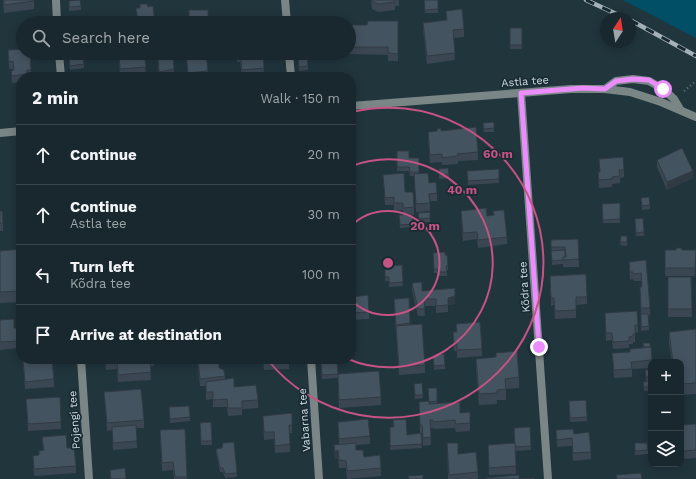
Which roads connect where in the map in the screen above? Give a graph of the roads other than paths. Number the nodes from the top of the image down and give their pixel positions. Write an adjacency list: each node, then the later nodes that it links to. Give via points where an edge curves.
1 (56, 0): 3 (street)
2 (285, 0): 4 (street)
3 (57, 16)
4 (286, 16)
5 (60, 60): 7 (street)
6 (290, 60): 8 (street)
7 (61, 72)
8 (291, 72)
9 (605, 89): 10 (street, Astla tee, via 583,88); 12 (street, Astla tee, via 630,92); 12 (street, via 616,81 649,80 669,94)
10 (521, 93): 11 (street, Astla tee); 20 (street, Kõdra tee)
11 (356, 106)
12 (680, 110): 13 (street, Astla tee)
13 (696, 117)
14 (16, 131): 15 (street)
15 (0, 133)
16 (81, 364): 18 (street, Pojengi tee)
17 (311, 364): 19 (street, Vabarna tee)
18 (89, 479)
19 (319, 479)
20 (548, 479)

